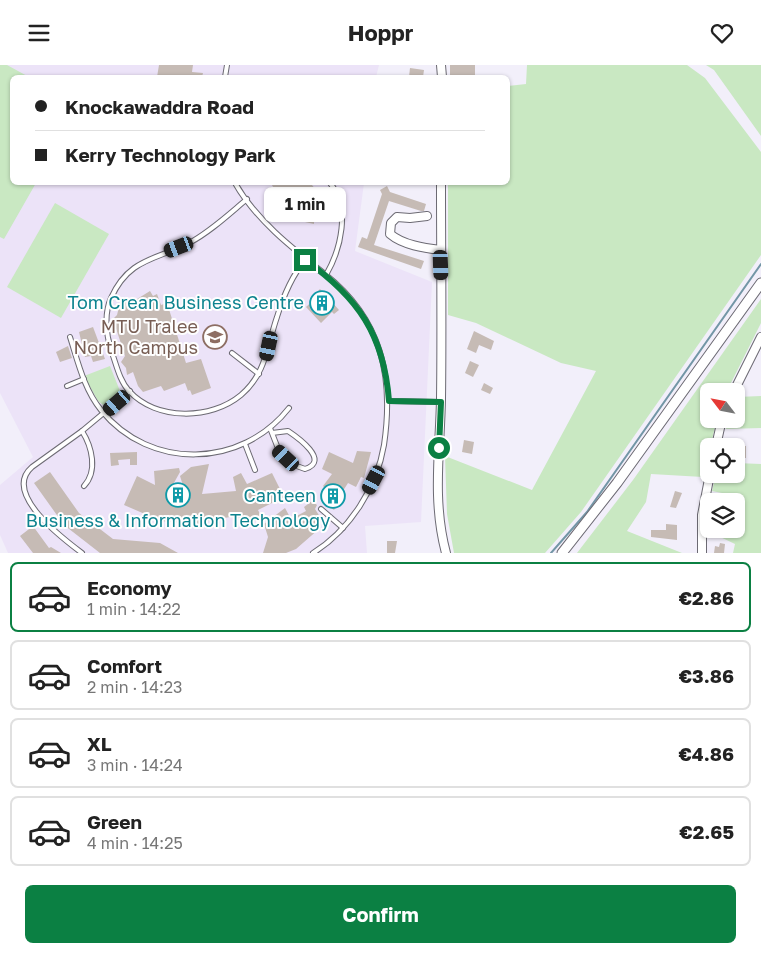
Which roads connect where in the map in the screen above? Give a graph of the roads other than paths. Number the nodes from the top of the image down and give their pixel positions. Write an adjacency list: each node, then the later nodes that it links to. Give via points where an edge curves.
1 (238, 185): 4 (lane)
2 (331, 185): 8 (lane, via 338,197 341,225 338,245)
3 (441, 185): 6 (street)
4 (247, 199): 7 (lane, via 273,230); 17 (lane, via 190,243 150,258 132,269 110,299 107,317 110,346 119,374)
5 (427, 216): 6 (street, via 397,217 391,223 390,234 423,248)
6 (441, 250): 19 (street)
7 (305, 260): 8 (lane); 13 (lane, via 295,272 280,309)
8 (326, 275): 18 (lane, via 353,301 372,331 385,367)
9 (761, 283): 33 (street, via 617,483)
10 (70, 337): 14 (lane)
11 (761, 337): 15 (street)
12 (232, 353): 13 (lane)
13 (259, 374): 17 (lane, via 234,400 202,413 168,411 143,401)
14 (84, 379): 16 (lane); 21 (lane)
15 (738, 383)
16 (67, 385)
17 (130, 391): 21 (lane)
18 (389, 401): 19 (lane); 29 (lane, via 381,463)
19 (441, 402): 32 (street, via 437,508)
20 (290, 409): 23 (lane)
21 (104, 414): 22 (lane); 24 (lane, via 134,439 161,451 193,455)
22 (82, 431): 27 (lane, via 92,460 91,477); 30 (lane, via 32,467 23,481 26,496 43,520)
23 (271, 431): 23 (lane, via 288,431 303,441 313,452 312,466 305,469 294,465 279,451); 24 (lane)
24 (245, 445): 25 (lane)
25 (255, 470)
26 (708, 483): 34 (street, via 702,522)
27 (84, 486)
28 (321, 509): 29 (lane)
29 (343, 528): 31 (lane)
30 (82, 553)
31 (313, 553)
32 (446, 553)
33 (562, 553)
34 (702, 553)

